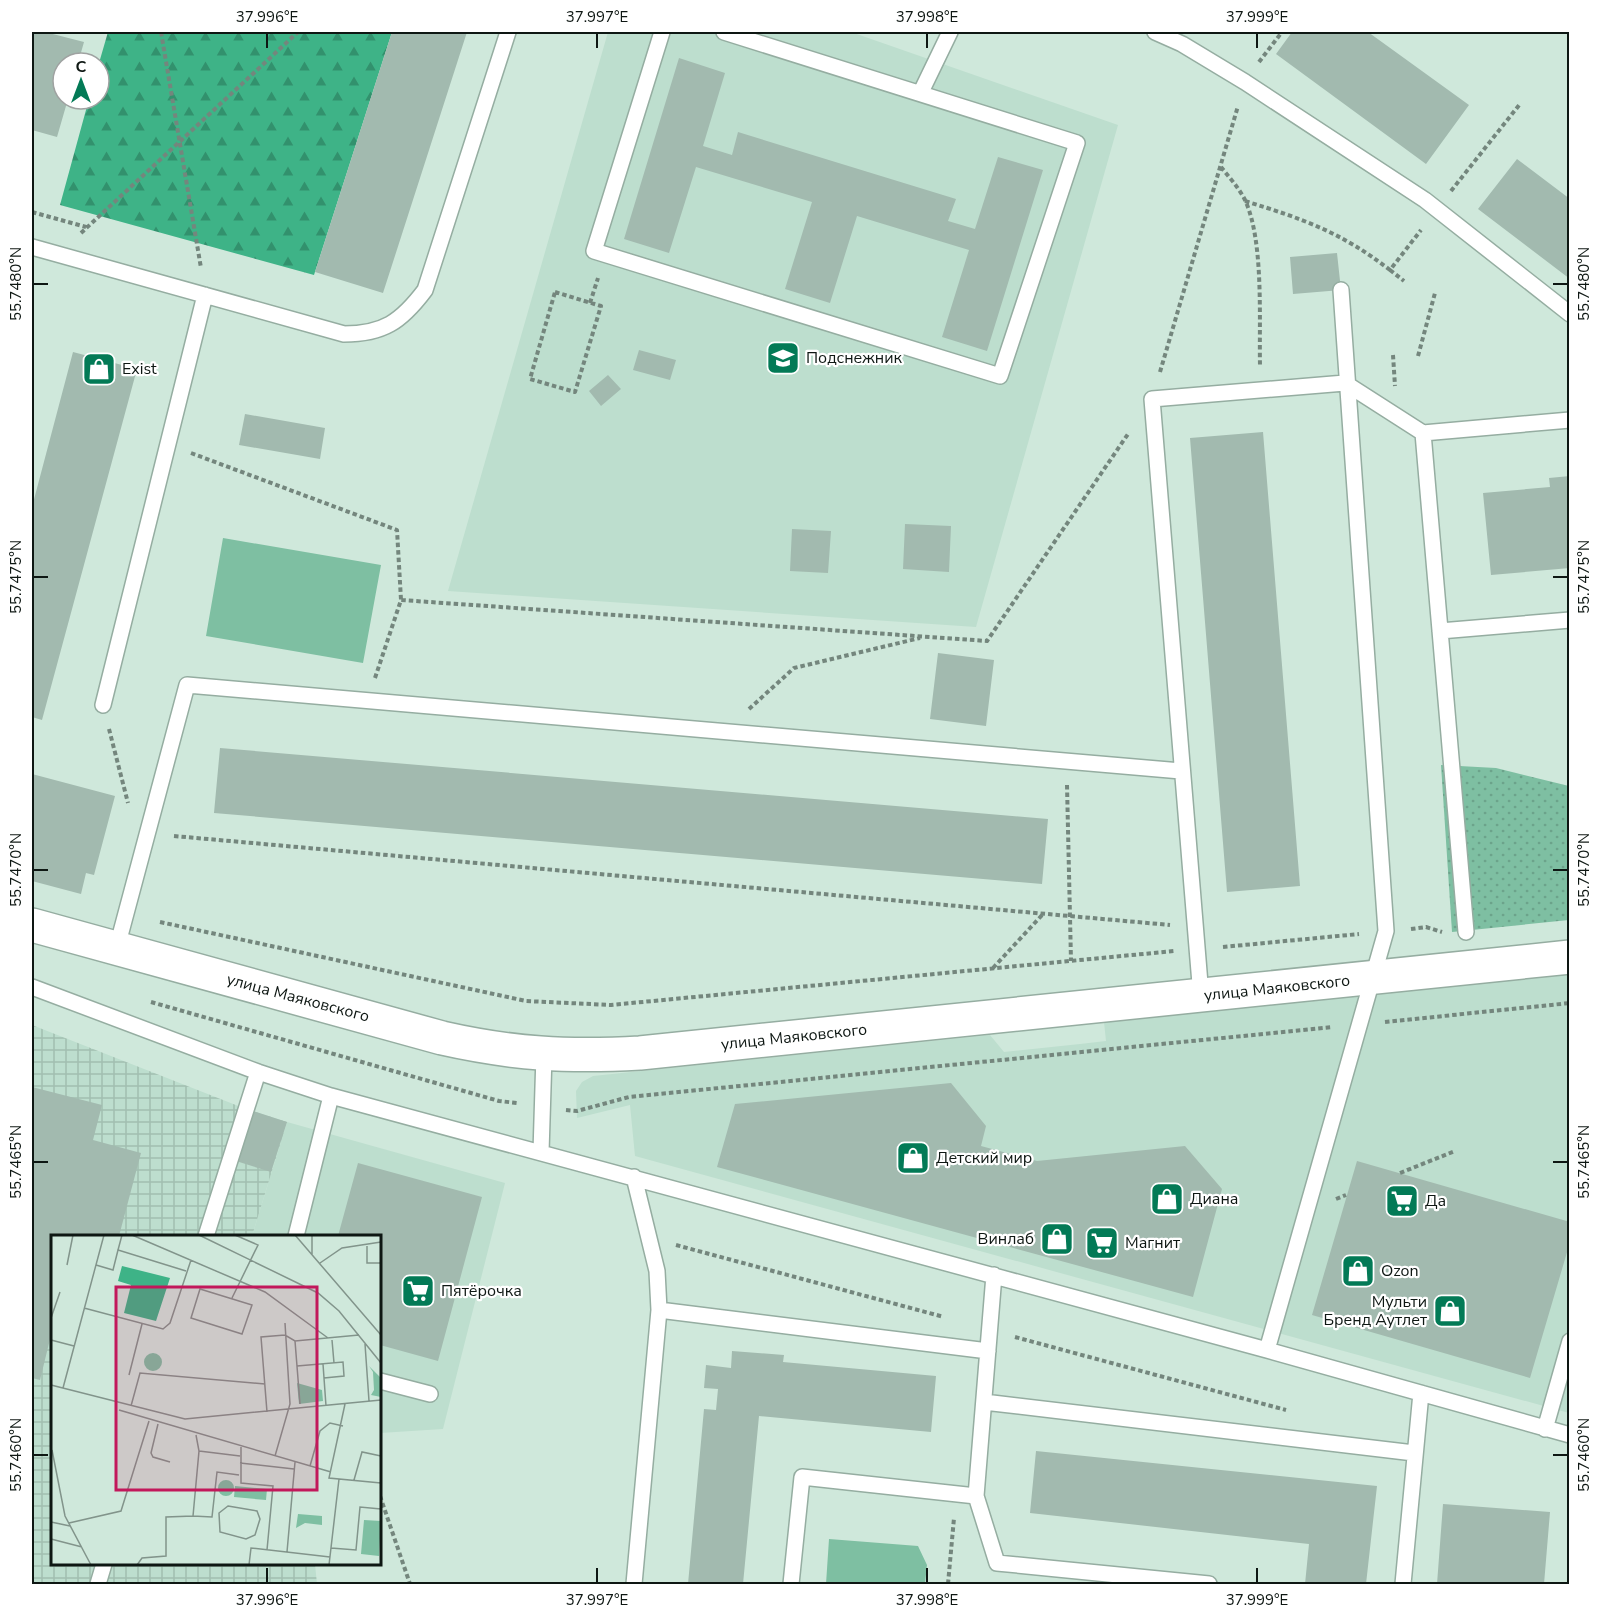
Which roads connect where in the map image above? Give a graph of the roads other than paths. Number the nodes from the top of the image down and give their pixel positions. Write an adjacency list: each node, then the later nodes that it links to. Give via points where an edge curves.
1 (508, 32): 9 (lane, via 424,290 411,309 369,334 344,334)
2 (662, 32): 6 (lane, via 594,251 1000,376 1077,143)
3 (724, 32): 6 (lane)
4 (950, 32): 6 (lane)
5 (1155, 32): 10 (lane, via 1245,82 1437,210)
6 (921, 92)
7 (32, 247): 9 (lane)
8 (1341, 290): 11 (lane)
9 (205, 295): 16 (lane)
10 (1569, 314)
11 (1345, 383): 13 (lane); 17 (lane, via 1152,399); 22 (lane, via 1386,931)
12 (1569, 420): 13 (lane)
13 (1423, 433): 15 (lane)
14 (1569, 620): 15 (lane)
15 (1440, 631): 19 (lane)
16 (103, 705)
17 (1181, 771): 20 (lane, via 187,685); 24 (lane)
18 (33, 931): 20 (street, улица Маяковского)
19 (1466, 932)
20 (117, 947): 25 (street, улица Маяковского, via 442,1038)
21 (1569, 957): 22 (street, улица Маяковского)
22 (1374, 977): 24 (street, улица Маяковского); 35 (lane)
23 (32, 987): 26 (lane)
24 (1201, 996): 25 (street, улица Маяковского, via 640,1053)
25 (544, 1055): 28 (lane)
26 (258, 1072): 27 (lane); 30 (lane)
27 (332, 1096): 28 (lane); 31 (lane)
28 (541, 1152): 29 (lane)
29 (634, 1178): 32 (lane); 33 (lane, via 657,1271)
30 (206, 1235)
31 (296, 1235)
32 (994, 1275): 35 (lane); 36 (lane)
33 (659, 1310): 36 (lane); 47 (lane)
34 (1569, 1341): 41 (lane)
35 (1267, 1350): 39 (lane)
36 (988, 1351): 40 (lane)
37 (381, 1381): 38 (lane)
38 (430, 1394)
39 (1421, 1394): 41 (lane); 43 (lane)
40 (984, 1402): 43 (lane); 44 (lane)
41 (1545, 1429): 42 (lane)
42 (1569, 1436)
43 (1414, 1453): 50 (lane)
44 (976, 1496): 48 (lane, via 802,1477); 49 (lane, via 997,1563)
45 (103, 1565): 46 (lane)
46 (98, 1584)
47 (634, 1584)
48 (791, 1584)
49 (1209, 1584)
50 (1403, 1584)

